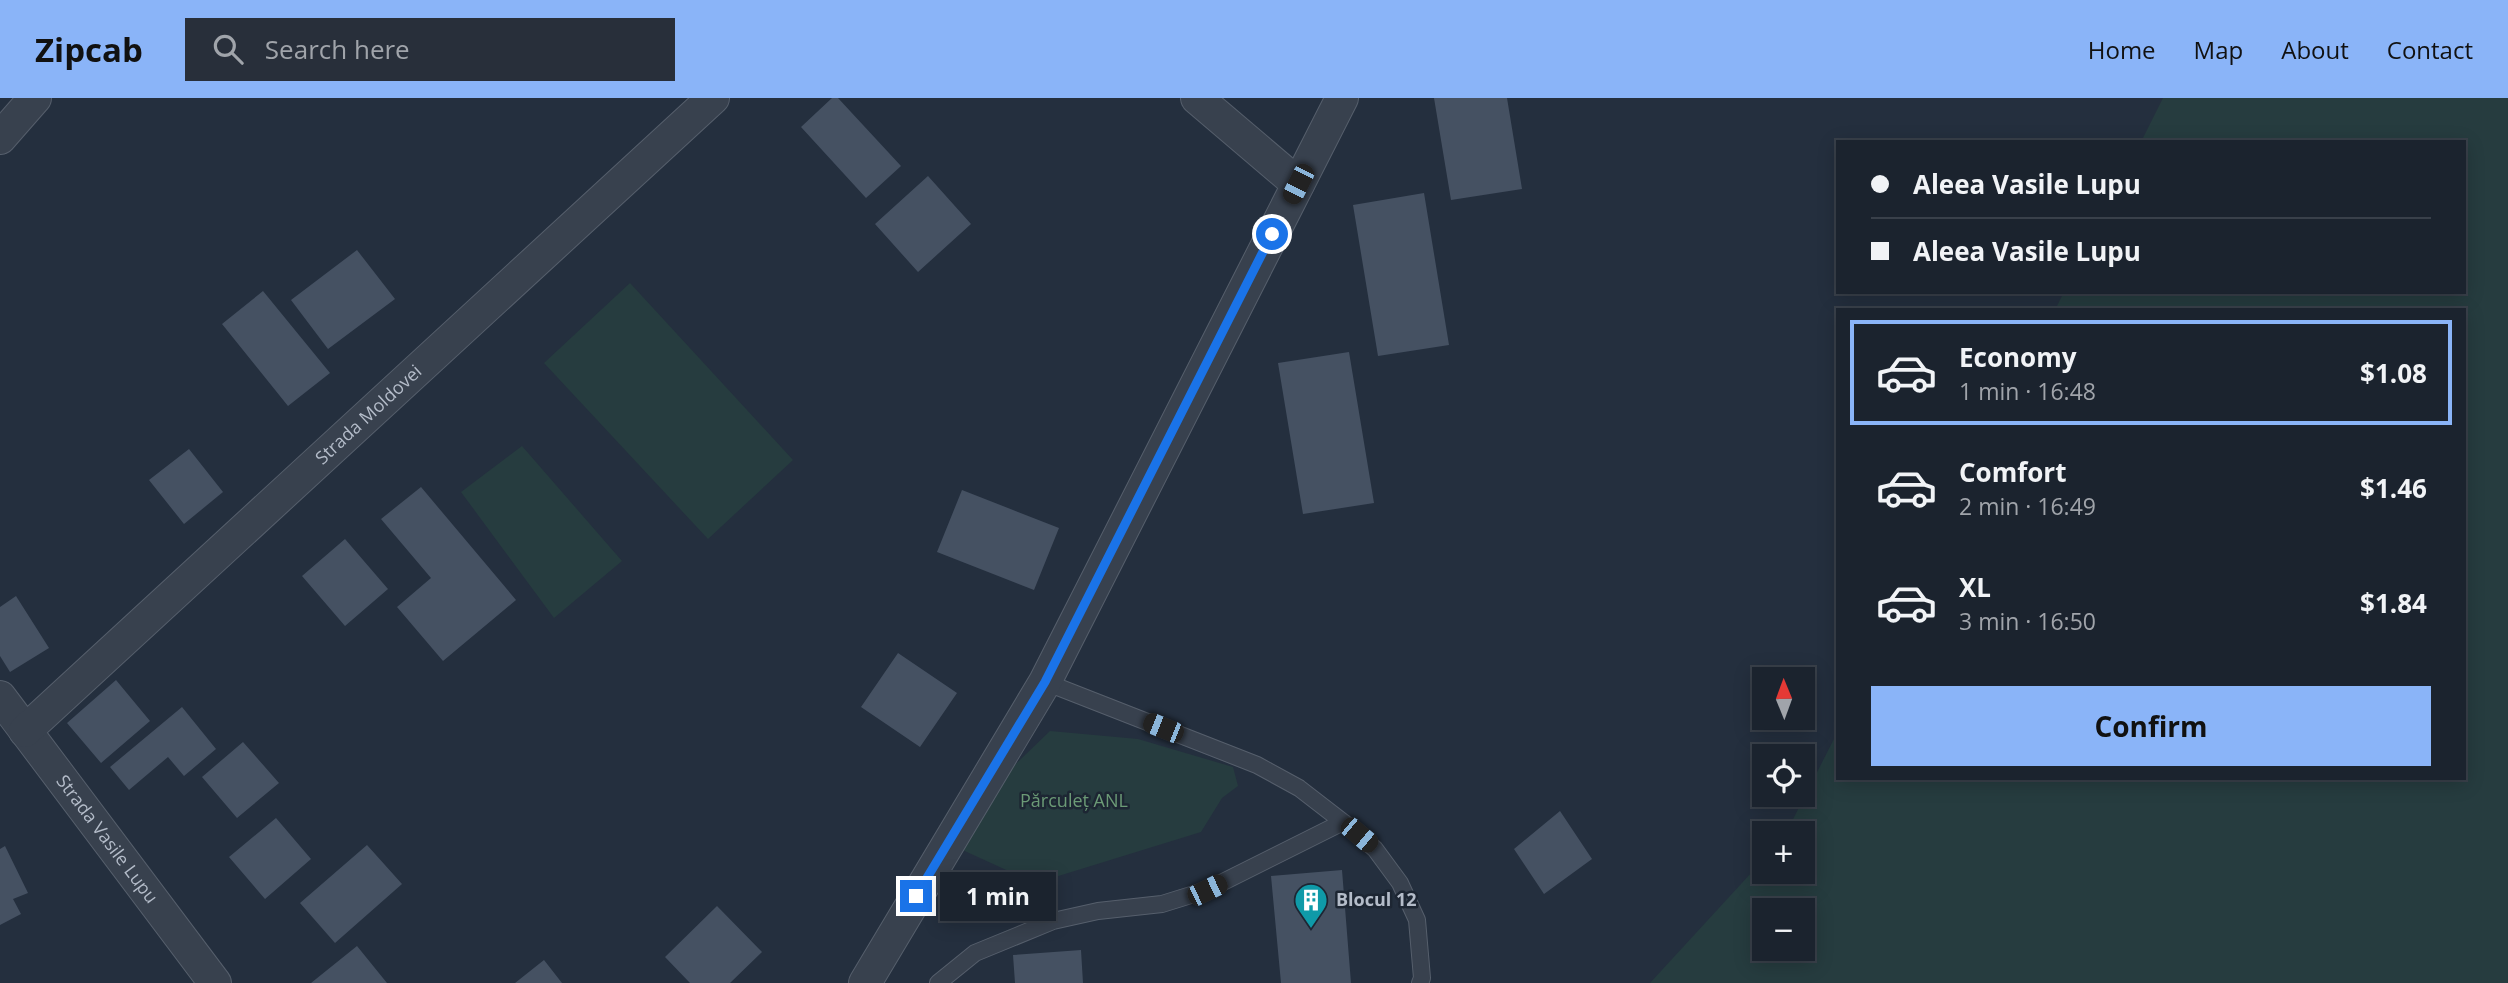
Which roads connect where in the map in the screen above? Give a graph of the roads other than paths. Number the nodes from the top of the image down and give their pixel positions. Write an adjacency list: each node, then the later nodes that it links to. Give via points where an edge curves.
1 (34, 98): 5 (street)
2 (713, 98): 9 (street, Strada Moldovei)
3 (1197, 98): 6 (street)
4 (1342, 98): 6 (street)
5 (0, 138)
6 (1298, 184): 7 (street)
7 (1045, 682): 10 (lane, via 1257,765 1299,788); 12 (street)
8 (0, 697): 9 (street, Strada Vasile Lupu)
9 (25, 731): 11 (street, Strada Vasile Lupu)
10 (1343, 822): 13 (lane, via 1207,890 1162,904 1053,920 975,953); 14 (lane, via 1375,849 1401,883 1417,920)
11 (215, 983)
12 (865, 983)
13 (938, 983)
14 (1420, 983)

